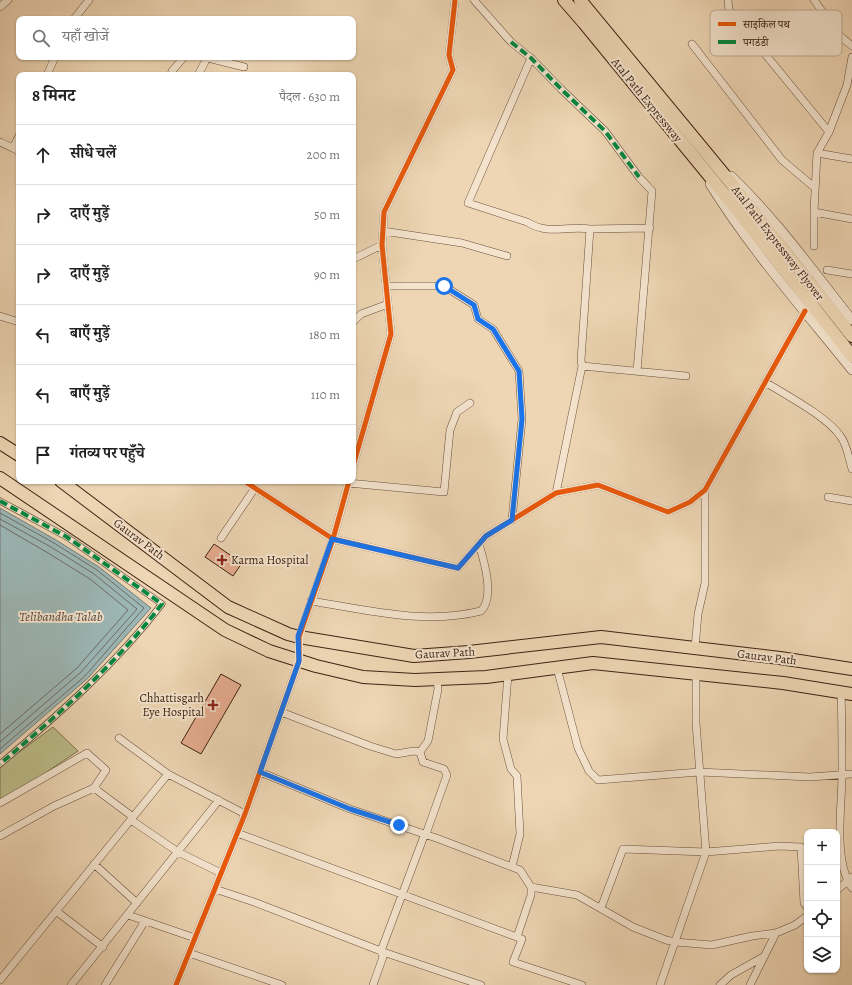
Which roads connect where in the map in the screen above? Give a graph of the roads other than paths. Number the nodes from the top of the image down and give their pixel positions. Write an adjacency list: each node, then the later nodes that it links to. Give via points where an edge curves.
1 (8, 0): 9 (street)
2 (89, 0): 12 (street)
3 (455, 0): 39 (street, via 449,55 453,70 384,212)
4 (474, 0): 18 (street, via 511,42)
5 (564, 0): 30 (main road, Atal Path Expressway)
6 (580, 0): 30 (main road, Atal Path Expressway)
7 (728, 0): 10 (street)
8 (814, 0): 11 (street)
9 (0, 7)
10 (729, 10)
11 (821, 10)
12 (76, 16)
13 (842, 38): 15 (street)
14 (692, 44): 33 (street, via 782,160)
15 (852, 46)
16 (767, 56): 27 (street)
17 (852, 57): 27 (street, via 847,85)
18 (531, 58): 37 (street, via 605,131 652,191); 38 (street, via 468,203 527,222 534,227 550,230 580,227)
19 (54, 60): 24 (street)
20 (181, 60): 25 (street)
21 (204, 60): 26 (street)
22 (214, 60): 23 (street)
23 (244, 67)
24 (48, 72)
25 (172, 72)
26 (199, 72)
27 (829, 132): 31 (street)
28 (0, 142): 29 (street)
29 (16, 150)
30 (698, 153): 34 (main road, Atal Path Expressway); 48 (street, via 727,211); 51 (street, via 746,190)
31 (817, 153): 32 (street); 33 (street)
32 (852, 159)
33 (815, 188): 35 (street)
34 (735, 198): 53 (main road, Atal Path Expressway Flyover); 54 (main road, Atal Path Expressway Flyover)
35 (814, 212): 36 (street); 41 (street)
36 (852, 219)
37 (650, 228): 38 (street); 56 (street)
38 (590, 229): 55 (street, via 580,360)
39 (383, 231): 40 (street); 42 (street, via 462,243)
40 (382, 245): 43 (street); 46 (street)
41 (814, 246)
42 (507, 256)
43 (356, 258)
44 (827, 270): 45 (street)
45 (852, 274)
46 (386, 286): 47 (street); 76 (street, via 444,286 468,301 474,305 478,319 493,329 519,371 522,419)
47 (388, 304): 50 (street, via 361,314); 63 (street, via 391,334)
48 (805, 311): 57 (street); 59 (street)
49 (0, 316): 52 (street)
50 (356, 319)
51 (852, 320)
52 (16, 321)
53 (852, 336)
54 (852, 356)
55 (582, 366): 56 (street); 72 (street)
56 (637, 370): 58 (street)
57 (852, 370)
58 (686, 376)
59 (765, 382): 64 (street, via 834,428 842,438); 71 (street)
60 (470, 404): 66 (street, via 457,412 450,430 444,492)
61 (0, 443): 62 (main road)
62 (16, 453)
63 (356, 456)
64 (852, 469)
65 (0, 478): 83 (main road, via 225,630)
66 (356, 483)
67 (65, 484): 81 (main road, Gaurav Path, via 228,607)
68 (249, 484): 70 (street)
69 (348, 484): 78 (street)
70 (255, 488): 77 (street); 78 (street)
71 (705, 490): 72 (street, via 690,502 668,512 598,485); 82 (street, via 705,583 698,614)
72 (556, 493): 76 (street)
73 (828, 497): 75 (street)
74 (0, 501): 93 (street, via 67,538 162,604 113,660)
75 (852, 501)
76 (512, 520): 79 (street, via 486,536)
77 (221, 538)
78 (332, 539): 79 (street, via 458,568); 80 (street)
79 (479, 544): 80 (street, via 487,573 487,595 485,607 481,611 445,617 416,617)
80 (311, 601): 81 (street)
81 (298, 636): 82 (main road, Gaurav Path, via 414,656 601,637); 83 (street)
82 (695, 648): 85 (main road, Gaurav Path)
83 (299, 661): 88 (main road, via 363,677); 90 (street)
84 (557, 668): 86 (main road); 87 (main road, via 594,664); 95 (street, via 578,748 589,771 598,780)
85 (852, 669)
86 (508, 674): 88 (main road); 110 (street, via 503,739 511,768 517,776 520,834)
87 (696, 674): 89 (main road); 95 (street)
88 (437, 679): 92 (street, via 438,689 428,741)
89 (847, 693): 97 (street)
90 (281, 712): 92 (street, via 396,754); 94 (street)
91 (119, 738): 96 (street)
92 (420, 752): 105 (street, via 423,762 444,769 447,775)
93 (0, 764)
94 (260, 772): 102 (street); 105 (street, via 350,809)
95 (699, 772): 97 (street, via 810,777); 108 (street)
96 (168, 774): 100 (street); 103 (street)
97 (842, 774): 98 (street); 112 (street, via 840,849)
98 (852, 774)
99 (94, 788): 101 (street, via 106,770 86,753); 103 (street); 106 (street, via 54,806)
100 (219, 800): 102 (street); 107 (street)
101 (0, 803)
102 (245, 814): 104 (street)
103 (132, 818): 107 (street); 109 (street)
104 (237, 833): 111 (street); 117 (street)
105 (426, 834): 110 (street); 117 (street)
106 (0, 836)
107 (178, 852): 111 (street); 118 (street)
108 (706, 852): 119 (street, via 780,846 800,847); 120 (street, via 623,849); 128 (street)
109 (94, 864): 118 (street); 121 (street)
110 (512, 867): 113 (street, via 520,870)
111 (221, 873): 116 (street)
112 (849, 879): 114 (street); 115 (street)
113 (531, 887): 120 (street, via 577,895); 126 (street, via 531,895)
114 (840, 887)
115 (852, 888)
116 (215, 889): 127 (street); 130 (street)
117 (402, 894): 126 (street); 130 (street)
118 (137, 903): 122 (street)
119 (804, 903)
120 (601, 908): 128 (street, via 632,927)
121 (56, 911): 129 (street); 133 (street)
122 (128, 915): 124 (street); 129 (street)
123 (804, 918): 125 (street)
124 (145, 921): 127 (street); 135 (street)
125 (776, 933): 128 (street, via 712,945); 132 (street)
126 (517, 937): 140 (street, via 522,939 512,962)
127 (195, 938): 131 (street)
128 (675, 942): 141 (street)
129 (103, 947): 134 (street)
130 (381, 951): 138 (street, via 383,957); 139 (street)
131 (189, 954): 136 (street); 137 (street)
132 (763, 957): 142 (street, via 731,975); 143 (street)
133 (0, 980)
134 (71, 985)
135 (105, 985)
136 (176, 985)
137 (282, 985)
138 (373, 985)
139 (481, 985)
140 (582, 985)
141 (660, 985)
142 (720, 985)
143 (750, 985)

